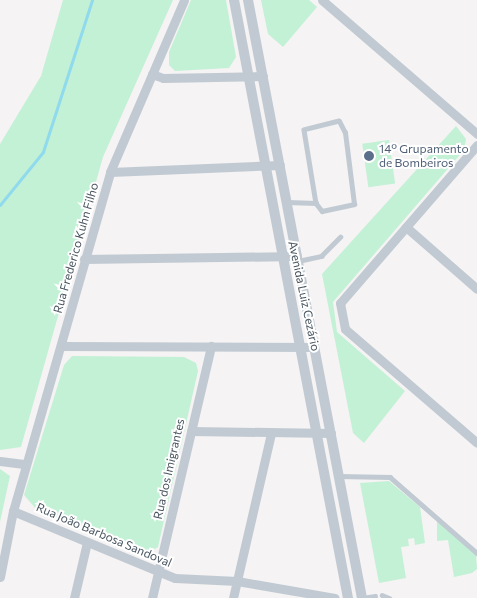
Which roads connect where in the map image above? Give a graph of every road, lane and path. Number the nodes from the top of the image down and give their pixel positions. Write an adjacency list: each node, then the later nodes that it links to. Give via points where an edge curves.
1 (184, 0): 5 (street, Rua Frederico Kuhn Filho)
2 (234, 0): 6 (street, Avenida Luiz Cezário)
3 (248, 0): 7 (street, Avenida Luiz Cezário)
4 (322, 0): 8 (street)
5 (152, 74): 6 (street, via 163,78); 12 (street, Rua Frederico Kuhn Filho)
6 (249, 76): 7 (street); 11 (street, Avenida Luiz Cezário)
7 (263, 76): 10 (street, Avenida Luiz Cezário)
8 (477, 134)
9 (477, 145): 16 (street)
10 (280, 165): 11 (street); 14 (street, Avenida Luiz Cezário)
11 (265, 166): 12 (street); 15 (street, Avenida Luiz Cezário)
12 (110, 172): 19 (street, Rua Frederico Kuhn Filho)
13 (316, 203): 13 (lane, via 322,211 354,204 345,132 339,121 304,130); 14 (lane)
14 (288, 207): 15 (street); 20 (street, Avenida Luiz Cezário)
15 (274, 214): 18 (street, Avenida Luiz Cezário)
16 (406, 227): 21 (street); 30 (street, via 340,303 345,330)
17 (340, 237): 20 (lane, via 321,256)
18 (282, 256): 19 (street); 20 (street); 24 (street, Avenida Luiz Cezário)
19 (84, 259): 22 (street, Rua Frederico Kuhn Filho)
20 (298, 259): 25 (street, Avenida Luiz Cezário)
21 (477, 288)
22 (62, 346): 23 (street); 32 (street, Rua Frederico Kuhn Filho)
23 (211, 346): 24 (street); 26 (street, Rua dos Imigrantes)
24 (301, 346): 25 (street); 29 (street, Avenida Luiz Cezário)
25 (314, 347): 28 (street, Avenida Luiz Cezário)
26 (191, 431): 27 (street); 37 (street, Rua dos Imigrantes)
27 (271, 433): 29 (street); 39 (street)
28 (331, 433): 29 (street); 33 (street, Avenida Luiz Cezário)
29 (318, 435): 47 (street, Avenida Luiz Cezário)
30 (477, 443)
31 (0, 461): 32 (street)
32 (26, 464): 34 (street, Rua Frederico Kuhn Filho)
33 (339, 476): 36 (lane, via 390,477); 48 (street, Avenida Luiz Cezário)
34 (13, 511): 35 (street, Rua João Barbosa Sandoval); 38 (street, Rua Frederico Kuhn Filho)
35 (87, 542): 37 (street, Rua João Barbosa Sandoval); 43 (street)
36 (477, 553)
37 (158, 572): 39 (street, Rua João Barbosa Sandoval, via 175,578); 44 (street, Rua dos Imigrantes)
38 (0, 577)
39 (237, 581): 41 (street, Rua João Barbosa Sandoval); 45 (street)
40 (382, 595): 49 (lane)
41 (314, 596): 46 (street, Rua João Barbosa Sandoval)
42 (376, 596): 48 (lane)
43 (74, 598)
44 (152, 598)
45 (233, 598)
46 (335, 598)
47 (348, 598)
48 (362, 598)
49 (389, 598)

